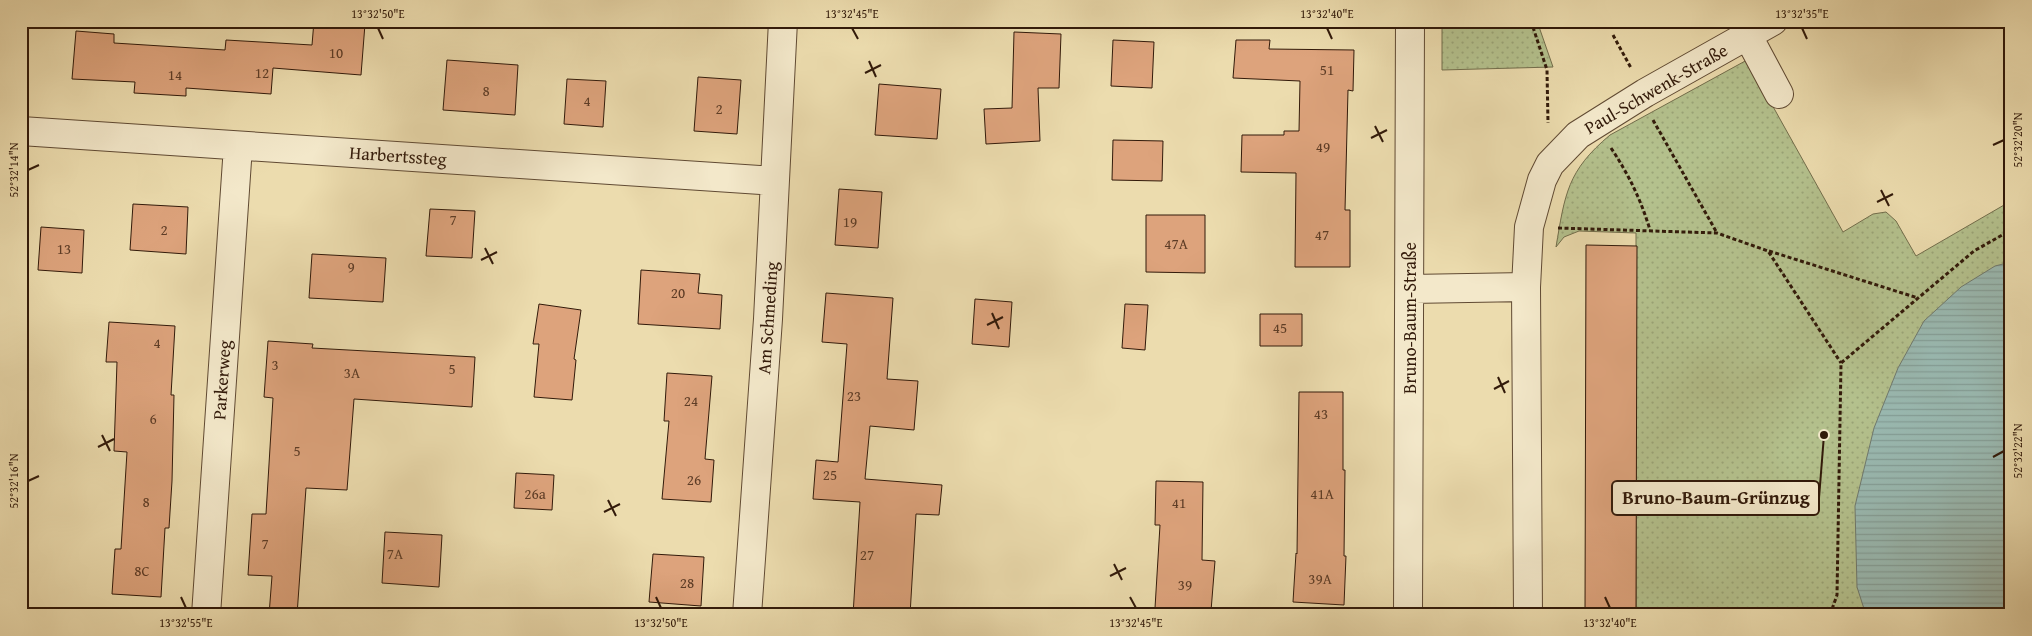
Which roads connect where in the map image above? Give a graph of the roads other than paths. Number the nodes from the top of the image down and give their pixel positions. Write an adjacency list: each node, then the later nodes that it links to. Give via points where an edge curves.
1 (784, 21): 8 (street, Am Schmeding)
2 (1410, 21): 10 (street, Bruno-Baum-Straße)
3 (1773, 21): 4 (street, Paul-Schwenk-Straße)
4 (1748, 36): 5 (street); 9 (street, Paul-Schwenk-Straße, via 1642,94 1578,135 1550,164 1529,227)
5 (1780, 94)
6 (21, 131): 7 (street, Harbertssteg)
7 (238, 146): 8 (street, Harbertssteg); 11 (street, Parkerweg)
8 (774, 181): 12 (street, Am Schmeding, via 768,319)
9 (1526, 287): 10 (street); 14 (street)
10 (1410, 289): 13 (street, Bruno-Baum-Straße)
11 (206, 615)
12 (747, 615)
13 (1408, 615)
14 (1528, 615)

